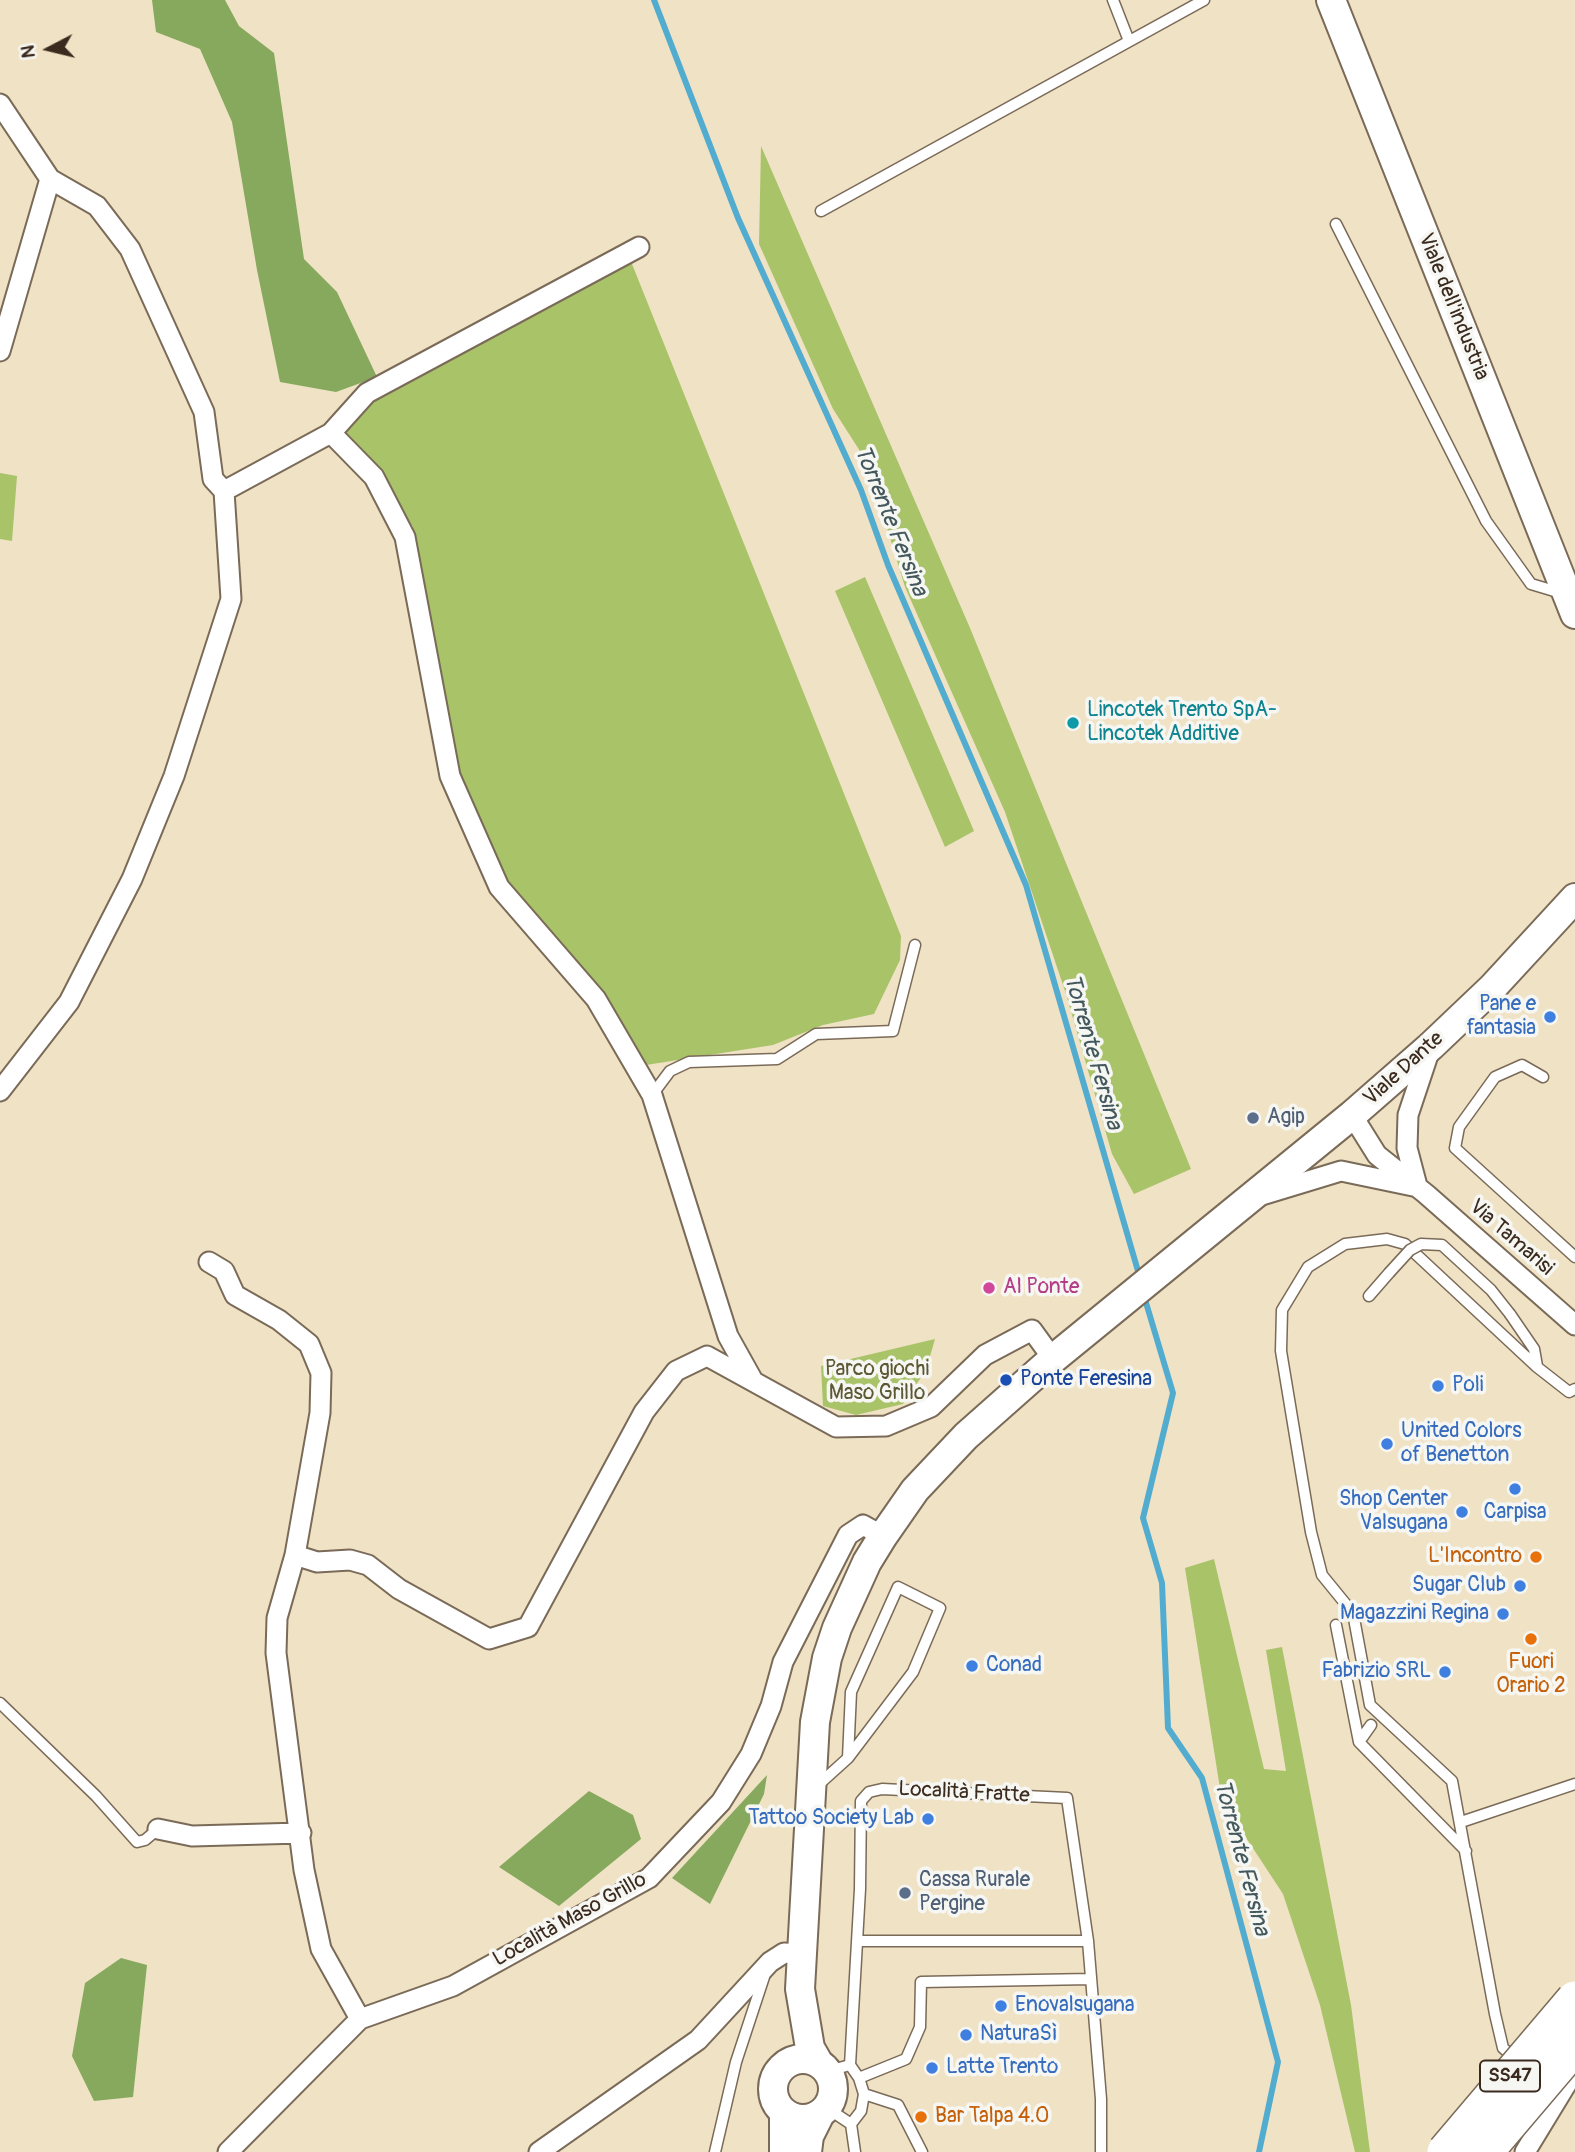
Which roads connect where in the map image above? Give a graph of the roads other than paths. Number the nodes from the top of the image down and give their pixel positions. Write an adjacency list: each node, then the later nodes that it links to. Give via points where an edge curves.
1 (1113, 0): 4 (lane)
2 (1204, 0): 4 (lane)
3 (1331, 0): 13 (main road, Viale dell'industria)
4 (1129, 41): 7 (lane)
5 (0, 104): 6 (street)
6 (50, 179): 10 (street); 12 (street, via 97,206 130,249 204,412 213,479)
7 (821, 211)
8 (1336, 224): 13 (lane, via 1486,522 1531,584)
9 (639, 247): 11 (street, via 368,393)
10 (0, 351)
11 (331, 433): 12 (street); 19 (street, via 374,477 405,537 450,776 499,887 596,999)
12 (224, 491): 18 (street, via 231,599 174,776 132,879 69,1002)
13 (1572, 605)
14 (1575, 898): 16 (main road, Viale Dante)
15 (915, 945): 19 (lane, via 893,1031 816,1034 777,1059 689,1062 670,1070)
16 (1431, 1046): 20 (main road, Viale Dante); 21 (street, via 1408,1115 1407,1148)
17 (1543, 1077): 23 (lane, via 1522,1065 1495,1077 1460,1128 1455,1148)
18 (0, 1091)
19 (652, 1095): 29 (street, via 728,1336)
20 (1352, 1115): 21 (street, Via Tamarisi, via 1377,1155); 22 (main road, Viale Dante)
21 (1417, 1186): 22 (street, via 1341,1171); 26 (street, Via Tamarisi)
22 (1245, 1200): 27 (main road, Viale Dante)
23 (1575, 1257)
24 (209, 1262): 32 (street, via 223,1270 235,1295 309,1343 321,1373 320,1413)
25 (1369, 1296): 28 (lane, bridge, via 1409,1250 1421,1244 1442,1245 1510,1314 1534,1349)
26 (1575, 1325)
27 (1060, 1353): 29 (street, via 1032,1330 985,1355 931,1407 886,1426 836,1427); 31 (main road, via 936,1467)
28 (1537, 1367): 30 (lane, via 1569,1392); 40 (lane, via 1405,1244 1387,1239 1345,1244 1308,1267 1282,1310 1283,1364 1322,1575 1353,1613 1370,1705 1452,1781)
29 (752, 1379): 32 (street, via 707,1356 676,1371 644,1412 528,1627 489,1639 398,1589 368,1565 350,1560 317,1562)
30 (1575, 1389)
31 (883, 1536): 39 (main road, Località Fratte, via 848,1599 827,1658 815,1722); 51 (street, Località Maso Grillo, via 863,1525 848,1535 783,1662 751,1754 721,1801 649,1878 453,1986)
32 (295, 1555): 42 (street, via 277,1618 276,1653)
33 (1336, 1625): 36 (lane)
34 (0, 1703): 41 (lane, via 137,1842)
35 (1371, 1725): 36 (lane)
36 (1359, 1742): 43 (lane)
37 (848, 1758): 37 (lane, via 913,1672 940,1608 898,1587 851,1692); 39 (lane)
38 (1575, 1784): 40 (lane)
39 (811, 1791): 46 (main road, Località Fratte)
40 (1461, 1822): 43 (lane)
41 (158, 1829): 42 (street, via 192,1836)
42 (301, 1833): 51 (street, via 321,1949)
43 (1466, 1852): 58 (lane, via 1503,2048)
44 (857, 1941): 45 (lane); 45 (lane, Località Fratte, via 861,1801 869,1792 882,1789 1067,1798); 53 (lane, Località Fratte)
45 (1088, 1941): 48 (lane, Località Fratte)
46 (803, 1954): 47 (street, via 785,1953); 49 (main road, Località Fratte)
47 (770, 1962): 63 (street, via 698,2040); 64 (lane, via 739,2050)
48 (1091, 1979): 56 (lane, via 921,1982 920,2027 906,2059); 69 (lane, Località Fratte)
49 (800, 1989): 53 (main road, Località Fratte, via 810,2048); 55 (main road, Località Fratte)
50 (1575, 2000): 70 (highway, SS47, bridge)
51 (360, 2019): 62 (street, Località Maso Grillo)
52 (1575, 2045): 71 (highway, SS47, bridge)
53 (832, 2066): 55 (main road, via 800,2058); 56 (lane, Località Fratte); 59 (main road, Località Fratte, via 834,2090)
54 (1575, 2070): 58 (street)
55 (778, 2072): 60 (main road, Località Fratte, via 772,2089)
56 (859, 2078): 57 (lane, Località Fratte)
57 (864, 2094): 61 (lane, via 861,2111); 68 (lane, via 898,2105)
58 (1561, 2096): 72 (street)
59 (823, 2111): 60 (main road, via 802,2120); 61 (lane); 66 (main road, Località Fratte, via 809,2136)
60 (784, 2113): 65 (main road, Località Fratte)
61 (851, 2124): 67 (lane)
62 (229, 2152)
63 (539, 2152)
64 (715, 2152)
65 (784, 2152)
66 (807, 2152)
67 (855, 2152)
68 (922, 2152)
69 (1101, 2152)
70 (1446, 2152)
71 (1483, 2152)
72 (1525, 2152)

